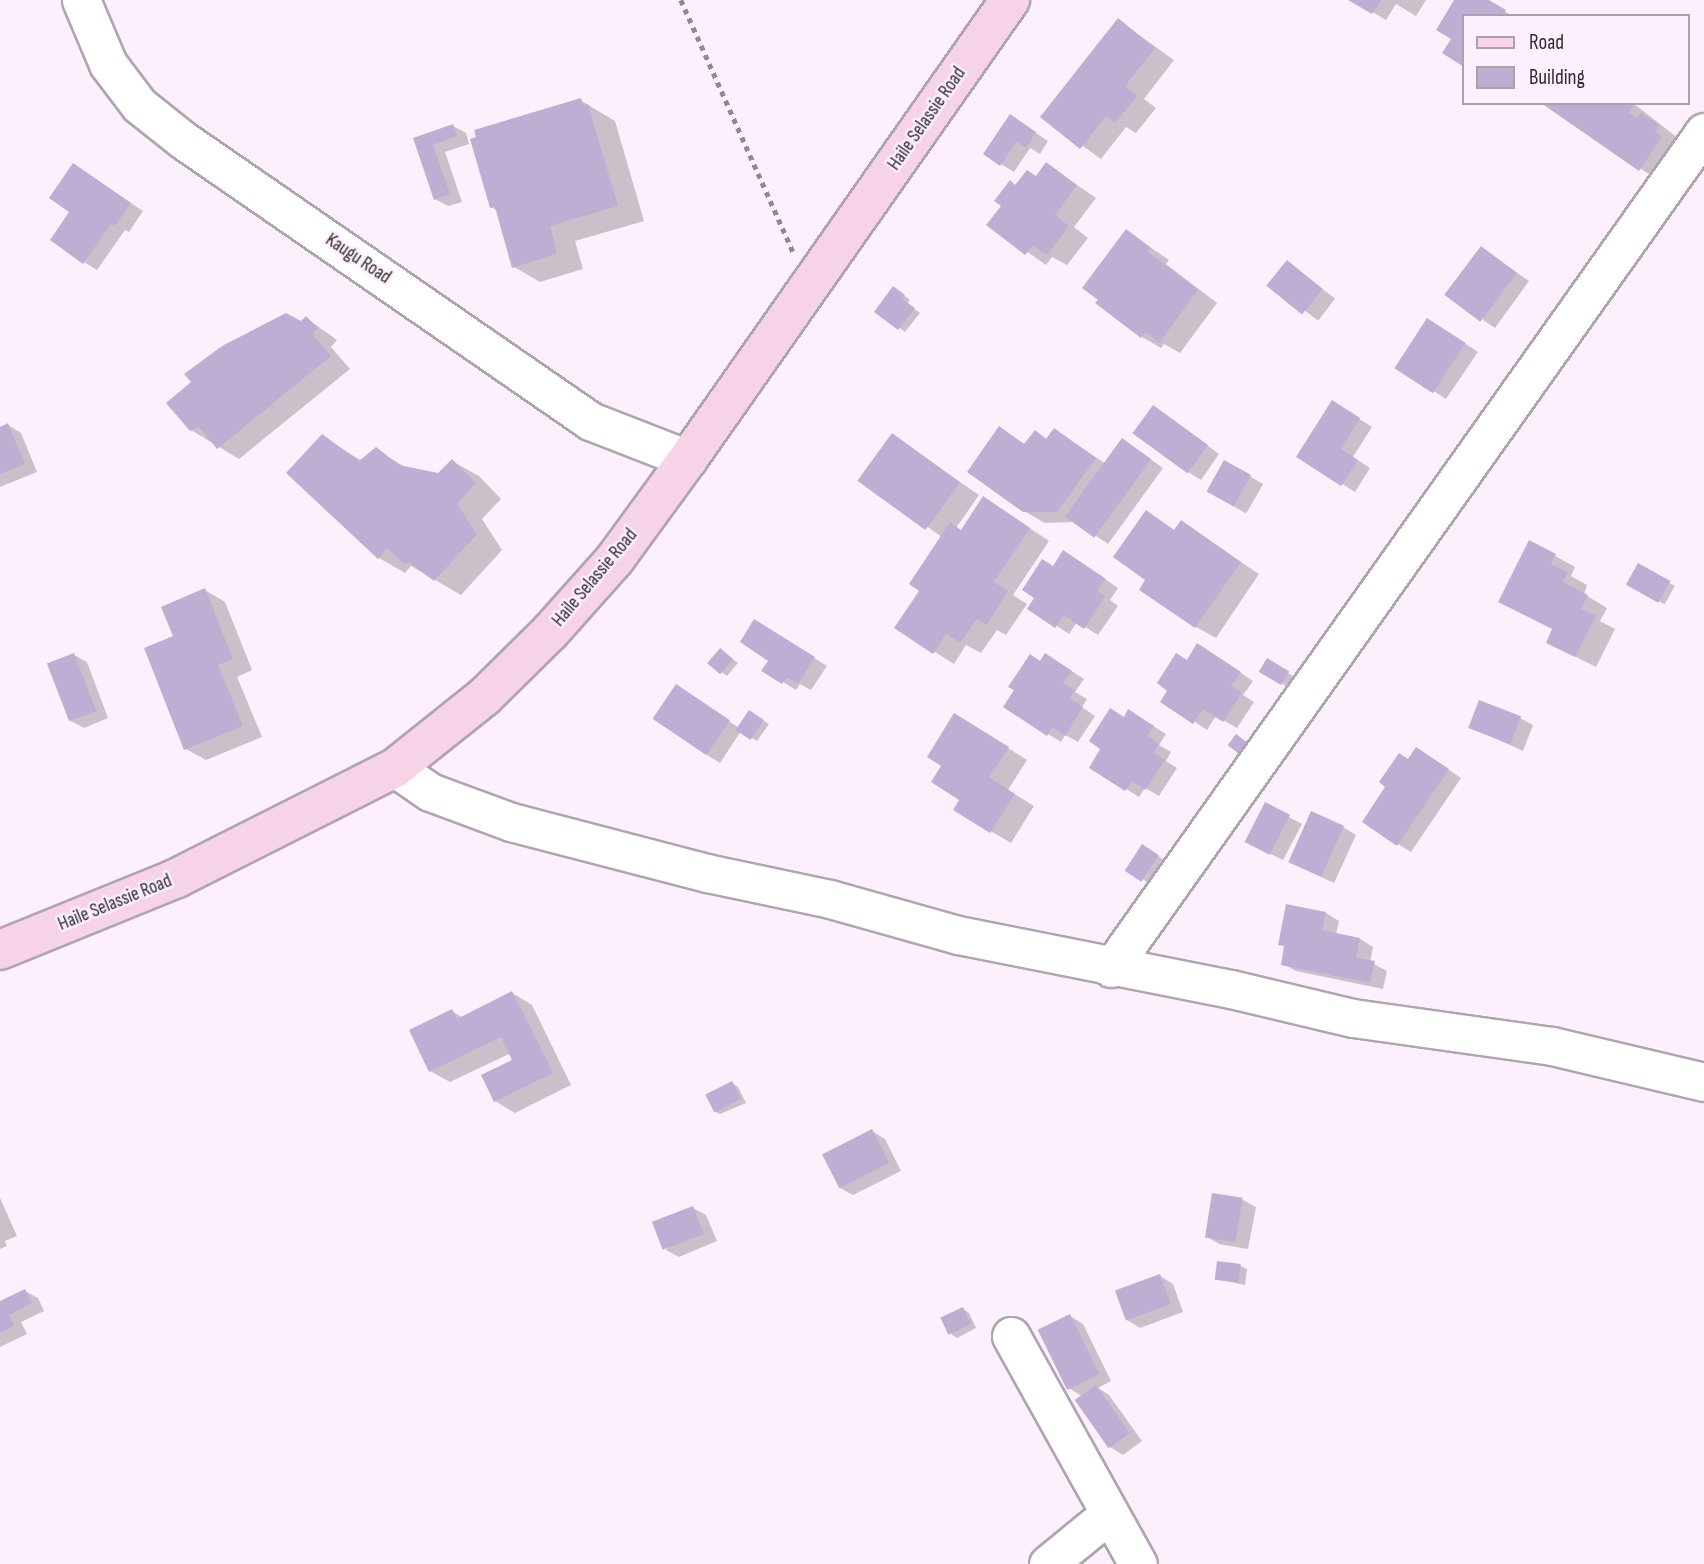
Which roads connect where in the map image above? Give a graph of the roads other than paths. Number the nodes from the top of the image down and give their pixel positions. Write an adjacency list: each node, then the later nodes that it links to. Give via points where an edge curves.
1 (81, 0): 4 (street, Kaugu Road, via 108,64 139,106 183,141 590,421)
2 (1010, 0): 4 (street, Haile Selassie Road)
3 (1704, 132): 7 (street)
4 (688, 460): 5 (street, Haile Selassie Road, via 615,559 550,632 484,697)
5 (395, 768): 6 (street, Haile Selassie Road, via 177,878); 7 (street, via 430,792 512,822 958,935)
6 (0, 950)
7 (1111, 968): 8 (street, via 1231,989 1353,1018 1552,1046)
8 (1704, 1082)
9 (1011, 1336): 10 (street)
10 (1109, 1514): 11 (street); 12 (street)
11 (1048, 1564)
12 (1138, 1564)

